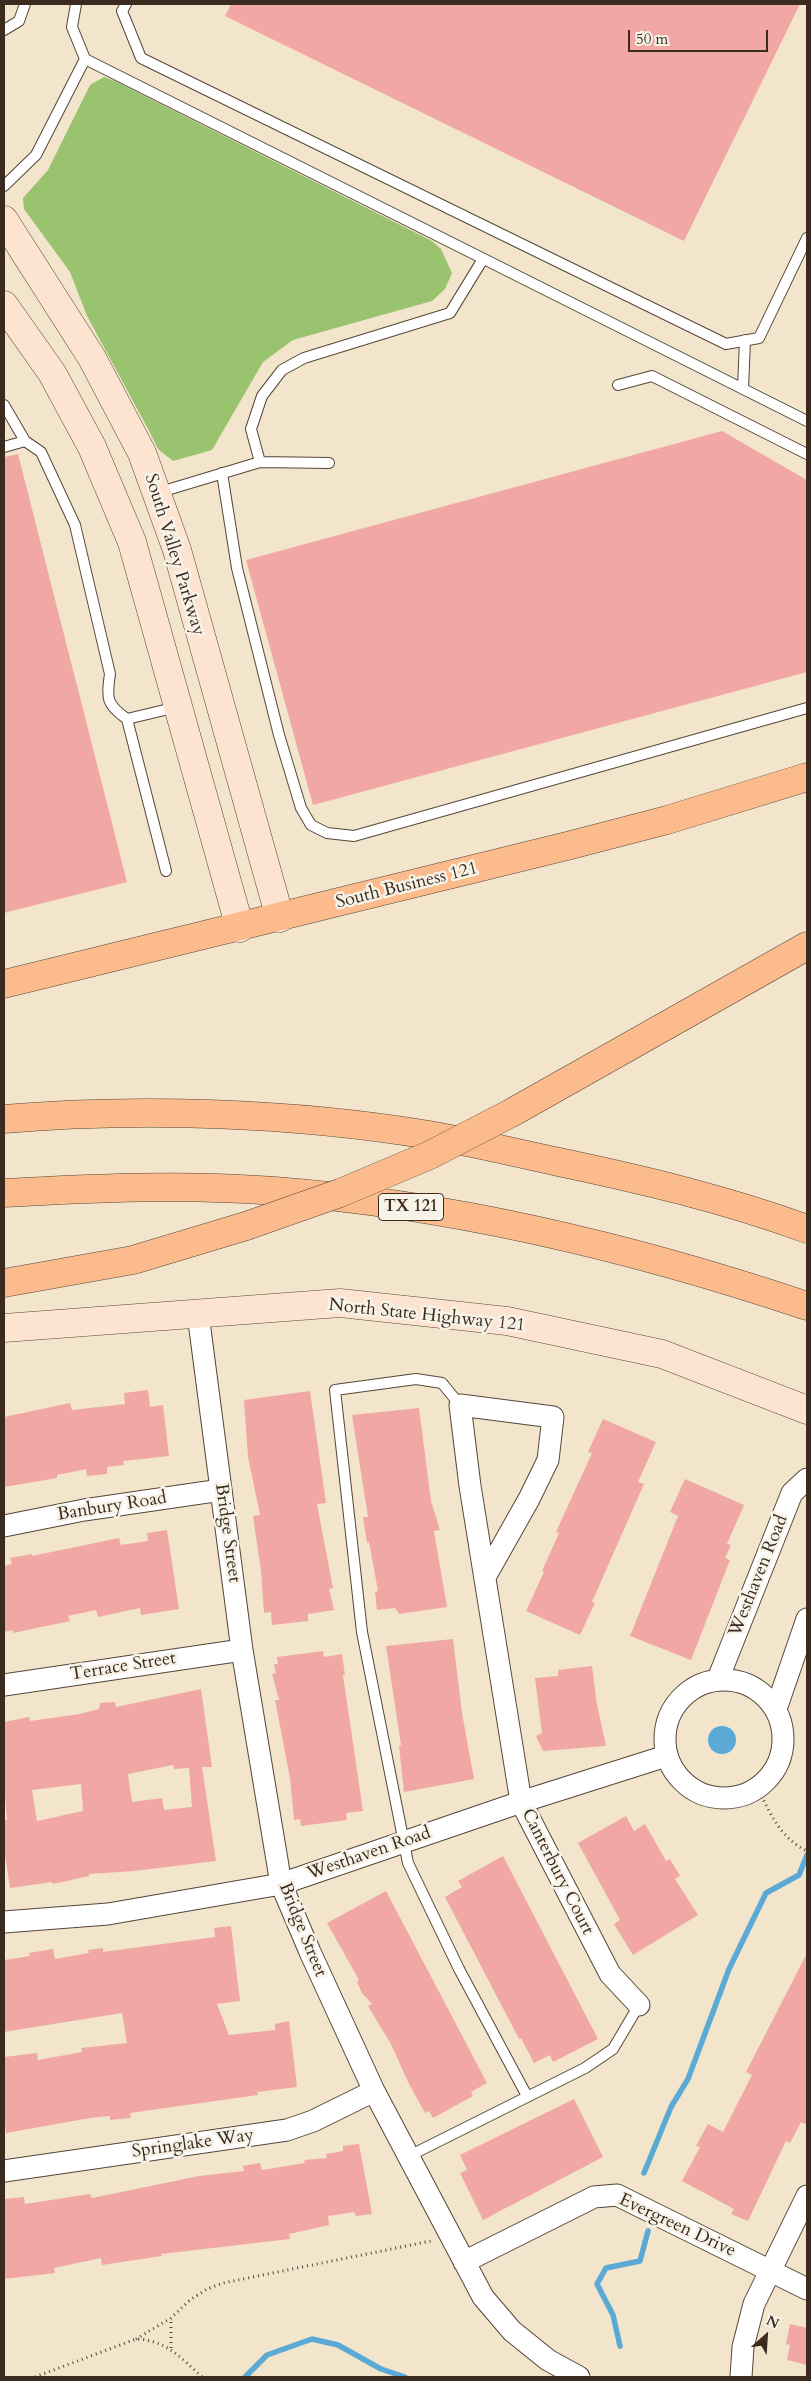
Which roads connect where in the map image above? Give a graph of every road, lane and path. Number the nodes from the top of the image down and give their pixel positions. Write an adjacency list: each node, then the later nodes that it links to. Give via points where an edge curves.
1 (25, 4): 4 (lane, via 18,21)
2 (76, 4): 5 (lane, via 72,27)
3 (126, 4): 11 (lane, via 122,11 141,58 726,344)
4 (4, 30)
5 (85, 59): 6 (lane, via 36,155); 9 (lane)
6 (4, 186)
7 (4, 220): 22 (main road, South Valley Parkway, via 92,358 142,454)
8 (807, 238): 11 (lane, via 759,338)
9 (483, 259): 13 (lane); 19 (lane, via 450,313 304,358 282,370 262,396 251,429)
10 (4, 305): 23 (main road, South Valley Parkway, via 52,373 92,447 132,542)
11 (745, 340): 13 (lane)
12 (618, 385): 18 (lane, via 652,376)
13 (743, 390): 15 (lane)
14 (5, 414): 16 (lane)
15 (807, 421)
16 (25, 441): 17 (lane); 25 (lane, via 40,452 75,525 110,674 107,693 112,708)
17 (4, 447)
18 (807, 454)
19 (260, 462): 20 (lane); 21 (lane)
20 (329, 463)
21 (222, 473): 22 (lane); 24 (lane, via 237,568 279,734 301,808 311,825 327,833 354,836)
22 (156, 493): 28 (main road, South Valley Parkway, via 177,550)
23 (178, 707): 25 (lane); 29 (main road, South Valley Parkway)
24 (807, 708)
25 (127, 719): 27 (lane)
26 (807, 777): 28 (main road, South Business 121, via 667,820)
27 (166, 872)
28 (280, 918): 29 (main road, South Business 121)
29 (240, 928): 31 (main road, South Business 121)
30 (807, 946): 35 (main road, bridge, via 513,1112 430,1155 246,1226 133,1260)
31 (4, 984)
32 (4, 1119): 34 (main road, via 118,1114 221,1115 332,1123 429,1135 649,1181)
33 (4, 1193): 36 (main road, TX 121, via 172,1188 274,1191 384,1203 476,1216 576,1238 674,1264)
34 (807, 1229)
35 (4, 1283)
36 (807, 1306)
37 (198, 1314): 38 (main road, North State Highway 121); 40 (main road, North State Highway 121, via 340,1303 507,1321 662,1354); 42 (street, Bridge Street)
38 (4, 1328)
39 (460, 1405): 44 (street, Canterbury Court); 44 (street, via 553,1417 548,1460); 53 (lane, via 442,1384 416,1379 334,1390 362,1632)
40 (807, 1410)
41 (807, 1479): 47 (street, Westhaven Road, via 792,1493)
42 (221, 1490): 43 (street, Banbury Road, via 84,1510); 46 (street, Bridge Street)
43 (4, 1526)
44 (485, 1577): 52 (street, Canterbury Court)
45 (807, 1619): 49 (street)
46 (242, 1650): 48 (street, Terrace Street); 55 (street, Bridge Street)
47 (718, 1679): 49 (street, via 741,1681 761,1692); 50 (street, via 693,1687 674,1705 664,1730)
48 (4, 1685)
49 (776, 1709): 51 (street, via 783,1733 781,1758 768,1779)
50 (666, 1756): 51 (street, via 678,1778 699,1793 723,1799 748,1794); 52 (street, Westhaven Road)
51 (757, 1787): 54 (path, via 782,1834)
52 (521, 1802): 53 (street, Westhaven Road); 57 (street, Canterbury Court, via 610,1974)
53 (403, 1842): 55 (street, Westhaven Road); 59 (lane, via 408,1863 459,1969)
54 (807, 1851)
55 (281, 1884): 56 (street, Westhaven Road, via 108,1914); 58 (street, Bridge Street)
56 (4, 1922)
57 (639, 2005): 59 (lane, via 613,2049 585,2068)
58 (374, 2091): 60 (street, Bridge Street); 61 (street, Springlake Way, via 287,2130)
59 (526, 2096): 60 (lane)
60 (407, 2157): 64 (street, Bridge Street)
61 (4, 2172)
62 (807, 2196): 65 (street)
63 (431, 2240): 67 (path, via 223,2283 190,2300)
64 (464, 2262): 65 (street, Evergreen Drive, via 594,2197 617,2195); 72 (street, Bridge Street, via 483,2296 512,2331 548,2360)
65 (769, 2270): 66 (street, Evergreen Drive); 73 (street, via 754,2304)
66 (807, 2289)
67 (172, 2318): 68 (path); 69 (path)
68 (136, 2339): 69 (path, via 150,2339); 70 (path)
69 (171, 2348): 71 (path)
70 (35, 2377)
71 (202, 2377)
72 (580, 2377)
73 (741, 2377)

